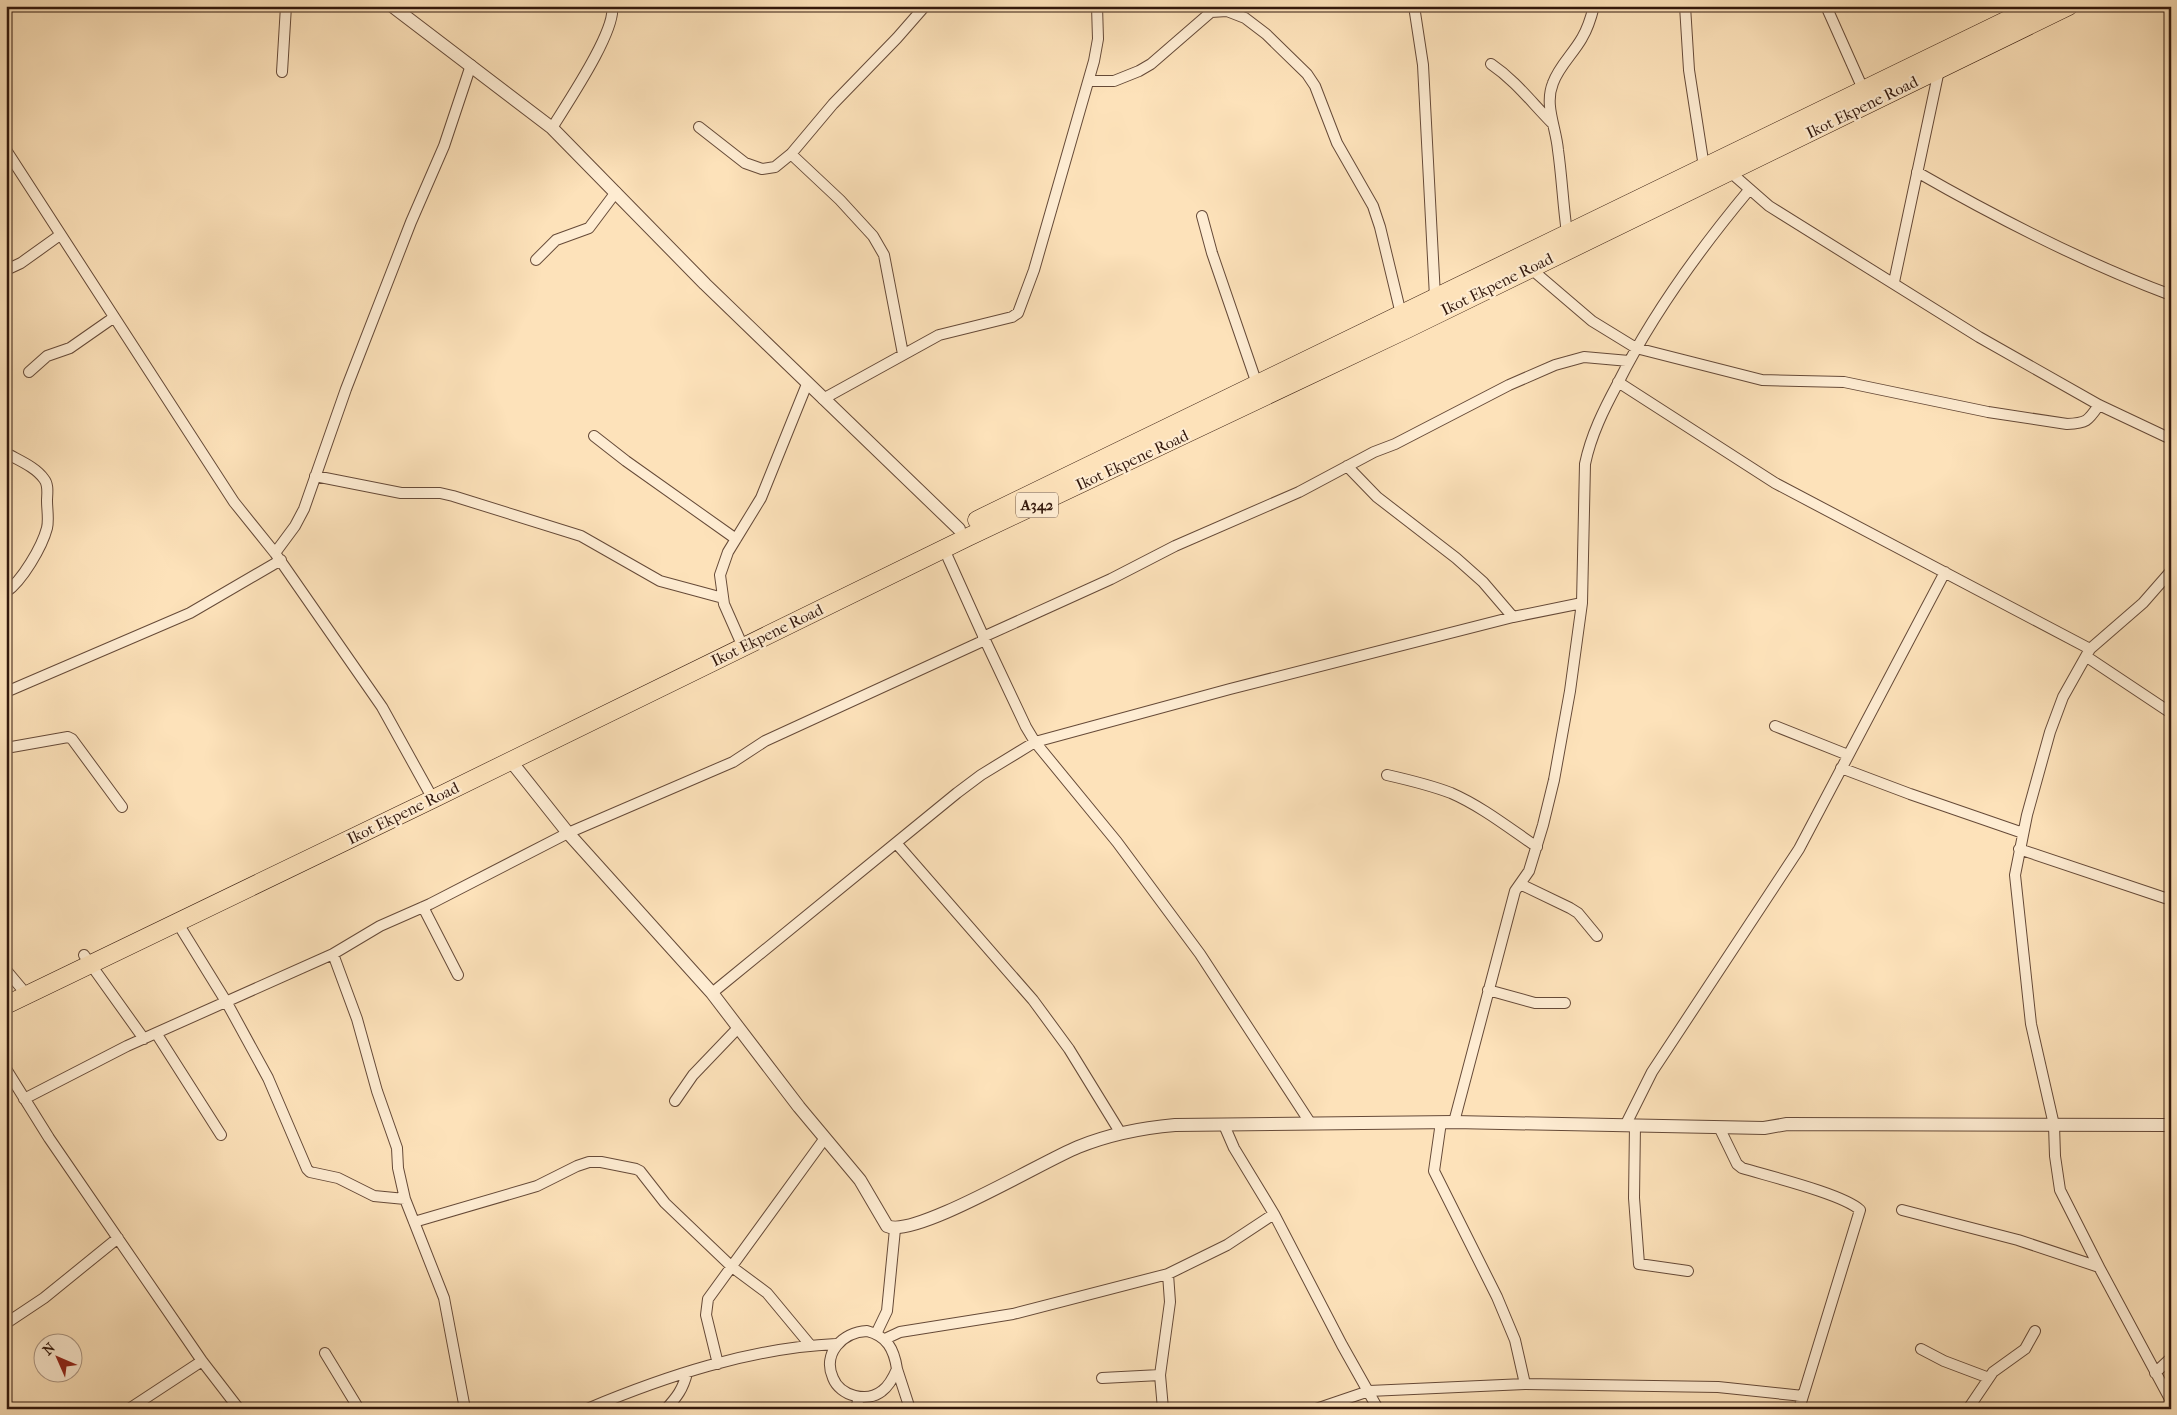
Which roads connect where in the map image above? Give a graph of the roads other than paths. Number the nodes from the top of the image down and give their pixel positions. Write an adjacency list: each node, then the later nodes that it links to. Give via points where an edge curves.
1 (286, 6): 15 (street)
2 (392, 6): 13 (street)
3 (612, 6): 20 (street, via 611,24)
4 (925, 6): 22 (street)
5 (1097, 6): 16 (street, via 1098,38)
6 (1414, 6): 36 (street, via 1423,65)
7 (1594, 6): 18 (street, via 1581,40 1553,82 1549,95)
8 (1685, 6): 23 (street, via 1689,70)
9 (1826, 6): 17 (street)
10 (2036, 6): 17 (highway, Ikot Ekpene Road / A342)
11 (2069, 6): 14 (highway, Ikot Ekpene Road / A342)
12 (1491, 64): 18 (street, via 1527,94)
13 (471, 65): 20 (street); 52 (street, via 444,146)
14 (1939, 70): 24 (highway, Ikot Ekpene Road / A342); 25 (street)
15 (282, 72)
16 (1089, 81): 37 (street, via 1114,81 1139,71 1211,12 1228,11 1245,18 1266,34 1315,86 1337,143 1373,206); 40 (street, via 1034,270 1018,313 938,335)
17 (1863, 89): 23 (highway, Ikot Ekpene Road / A342)
18 (1553, 125): 29 (street)
19 (698, 127): 22 (street, via 751,166 775,167)
20 (552, 128): 27 (street)
21 (6, 150): 30 (street)
22 (791, 154): 40 (street, via 840,200 884,255)
23 (1704, 167): 29 (highway, Ikot Ekpene Road / A342)
24 (1730, 171): 26 (street); 32 (highway, Ikot Ekpene Road / A342)
25 (1917, 172): 34 (street); 35 (street, via 2042,240)
26 (1749, 190): 34 (street, via 1769,206); 39 (street, via 1698,254)
27 (616, 192): 31 (street, via 589,228 556,240); 44 (street)
28 (1202, 216): 45 (street)
29 (1567, 233): 36 (highway, Ikot Ekpene Road / A342)
30 (60, 235): 33 (street, via 22,263); 38 (street)
31 (536, 260)
32 (1530, 268): 39 (street, via 1592,321); 55 (highway, Ikot Ekpene Road / A342)
33 (6, 270)
34 (1894, 282): 47 (street, via 1979,337)
35 (2171, 295)
36 (1435, 297): 37 (highway, Ikot Ekpene Road / A342)
37 (1401, 314): 45 (highway, Ikot Ekpene Road / A342)
38 (113, 318): 42 (street, via 70,348 47,356); 56 (street, via 234,502)
39 (1636, 348): 41 (street); 47 (street, via 1762,380 1844,382 1988,412 2067,424 2088,420)
40 (903, 354): 46 (street)
41 (1629, 361): 43 (street); 51 (street, via 1584,357 1555,365)
42 (29, 372)
43 (1618, 382): 58 (street, via 1775,482); 61 (street, via 1597,423 1585,464)
44 (808, 384): 46 (street); 54 (street, via 761,498)
45 (1256, 384): 53 (highway, Ikot Ekpene Road / A342)
46 (823, 399): 53 (street)
47 (2099, 405): 49 (street)
48 (594, 436): 54 (street)
49 (2171, 440)
50 (6, 453): 59 (street, via 36,470 44,479 47,486 47,527 25,573)
51 (1347, 466): 62 (street, via 1377,497 1483,582); 63 (street, via 1299,492 1176,546)
52 (314, 476): 56 (street, via 295,526); 60 (street, via 401,493 453,496 581,536 660,581)
53 (959, 529): 64 (highway, Ikot Ekpene Road / A342)
54 (736, 539): 60 (street, via 720,576)
55 (944, 549): 63 (street); 64 (highway, Ikot Ekpene Road / A342)
56 (278, 556): 66 (street, via 190,613); 75 (street, via 382,707)
57 (2171, 571): 65 (street)
58 (1945, 572): 65 (street); 71 (street)
59 (6, 592)
60 (723, 598): 64 (street)
61 (1582, 603): 62 (street); 80 (street, via 1564,729)
62 (1514, 618): 69 (street)
63 (984, 638): 69 (street); 77 (street, via 764,741 733,762)
64 (741, 642): 72 (highway, Ikot Ekpene Road / A342); 75 (highway, Ikot Ekpene Road / A342)
65 (2088, 653): 67 (street); 78 (street, via 2058,708)
66 (6, 692)
67 (2171, 713)
68 (1775, 726): 71 (street)
69 (1035, 742): 79 (street, via 963,788); 104 (street, via 1117,842 1200,954)
70 (6, 748): 76 (street, via 68,737 72,739)
71 (1848, 755): 73 (street)
72 (510, 760): 75 (highway, Ikot Ekpene Road / A342); 77 (street)
73 (1842, 768): 78 (street); 106 (street, via 1799,849 1652,1072)
74 (1387, 775): 80 (street, via 1428,785 1470,802)
75 (430, 794): 85 (highway, Ikot Ekpene Road / A342); 88 (highway, Ikot Ekpene Road / A342)
76 (122, 807)
77 (568, 833): 84 (street); 93 (street)
78 (2023, 833): 81 (street)
79 (897, 844): 93 (street); 110 (street, via 1033,1000 1069,1049)
80 (1537, 847): 82 (street, via 1530,872)
81 (2019, 849): 83 (street); 108 (street, via 2014,874 2032,1024)
82 (1520, 884): 86 (street, via 1578,913); 91 (street, via 1515,891)
83 (2171, 900)
84 (423, 907): 87 (street, via 380,926); 90 (street)
85 (178, 922): 88 (highway, Ikot Ekpene Road / A342); 95 (street)
86 (1597, 936)
87 (333, 954): 95 (street); 113 (street, via 397,1148)
88 (87, 960): 92 (highway, Ikot Ekpene Road / A342); 99 (street)
89 (6, 970): 92 (street)
90 (458, 975)
91 (1488, 990): 94 (street, via 1535,1003); 103 (street)
92 (18, 992): 96 (highway, Ikot Ekpene Road / A342)
93 (712, 993): 97 (street)
94 (1565, 1002)
95 (227, 1003): 98 (street); 113 (street, via 268,1078 310,1172 338,1178 374,1196)
96 (6, 1005)
97 (738, 1028): 102 (street, via 693,1075); 112 (street)
98 (156, 1033): 99 (street); 111 (street)
99 (144, 1039): 101 (street)
100 (6, 1069): 101 (street)
101 (24, 1099): 118 (street)
102 (675, 1101)
103 (1448, 1122): 104 (street); 106 (street); 139 (street, via 1434,1171 1497,1297 1515,1340)
104 (1311, 1124): 105 (street)
105 (1224, 1125): 110 (street, via 1174,1125); 115 (street, via 1234,1148)
106 (1631, 1125): 109 (street); 121 (street, via 1640,1264)
107 (2171, 1125): 108 (street)
108 (2054, 1126): 109 (street, via 1787,1124 1764,1128); 120 (street, via 2060,1190)
109 (1719, 1127): 141 (street, via 1742,1168 1835,1197 1860,1210)
110 (1120, 1132): 117 (street, via 1077,1147 954,1209)
111 (221, 1135)
112 (825, 1138): 117 (street, via 860,1180 887,1226); 119 (street)
113 (405, 1199): 116 (street)
114 (1902, 1210): 120 (street, via 2018,1240)
115 (1274, 1214): 122 (street, via 1227,1245); 140 (street)
116 (414, 1222): 119 (street, via 537,1186 588,1162 601,1162 640,1172 665,1203); 147 (street, via 444,1298)
117 (896, 1229): 125 (street)
118 (118, 1238): 123 (street, via 44,1298); 131 (street)
119 (732, 1267): 127 (street, via 767,1293); 132 (street, via 706,1306)
120 (2099, 1267): 135 (street)
121 (1688, 1272)
122 (1168, 1274): 125 (street, via 1013,1314); 136 (street, via 1170,1302)
123 (8, 1322)
124 (2035, 1331): 138 (street, via 2025,1348)
125 (881, 1336): 126 (street, via 866,1331 851,1334); 133 (street, via 890,1344)
126 (836, 1344): 127 (street); 142 (street, via 830,1359 832,1377 842,1390)
127 (810, 1346): 132 (street)
128 (1921, 1349): 138 (street)
129 (325, 1353): 146 (street)
130 (2171, 1358): 135 (street)
131 (202, 1361): 144 (street); 145 (street)
132 (718, 1364): 134 (street)
133 (897, 1369): 142 (street, via 883,1390 875,1395); 151 (street)
134 (687, 1373): 148 (street); 149 (street, via 679,1395)
135 (2155, 1373): 143 (street)
136 (1160, 1375): 137 (street); 152 (street)
137 (1102, 1378)
138 (1989, 1378): 156 (street)
139 (1525, 1384): 140 (street); 141 (street, via 1718,1387)
140 (1369, 1391): 153 (street); 154 (street)
141 (1803, 1396): 155 (street)
142 (859, 1397): 150 (street)
143 (2171, 1402)
144 (130, 1409)
145 (239, 1409)
146 (359, 1409)
147 (465, 1409)
148 (587, 1409)
149 (666, 1409)
150 (856, 1409)
151 (910, 1409)
152 (1163, 1409)
153 (1316, 1409)
154 (1378, 1409)
155 (1799, 1409)
156 (1968, 1409)

